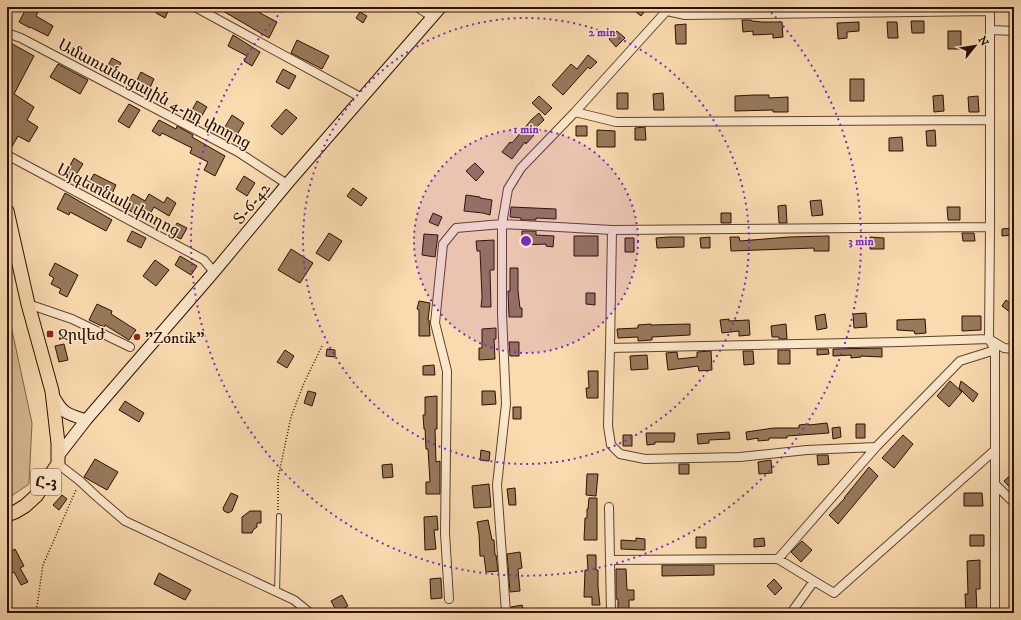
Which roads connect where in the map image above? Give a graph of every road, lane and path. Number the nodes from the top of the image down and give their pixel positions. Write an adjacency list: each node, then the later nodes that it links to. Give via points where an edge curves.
1 (195, 7): 10 (street)
2 (416, 7): 6 (street)
3 (441, 7): 6 (main road, Տ-6-42 / Տ-6-42)
4 (668, 9): 5 (street, via 685,15); 11 (street)
5 (990, 9): 7 (street)
6 (433, 17): 10 (main road, Տ-6-42 / Տ-6-42)
7 (991, 30): 8 (street); 12 (street)
8 (1014, 31)
9 (7, 33): 14 (street, Ամառանոցային 4-րդ փողոց, via 238,152)
10 (362, 98): 14 (main road, Տ-6-42 / Տ-6-42)
11 (575, 112): 12 (street, via 616,122); 16 (street, via 518,173 508,189)
12 (989, 120): 17 (street)
13 (7, 155): 19 (street, Այգետնակ փողոց, via 204,260)
14 (287, 184): 19 (main road, Տ-6-42 / Տ-6-42)
15 (7, 211): 20 (main road, Հ-3)
16 (502, 224): 18 (street); 44 (street, via 456,228 443,244 435,323 447,371 445,533); 47 (street, via 506,404 497,485)
17 (990, 227): 18 (street); 21 (street)
18 (612, 230): 24 (street)
19 (214, 272): 30 (main road, Տ-6-42 / Տ-6-42)
20 (28, 304): 23 (street, via 72,319); 29 (main road, Հ-3)
21 (988, 339): 24 (street); 25 (street); 27 (street)
22 (322, 346): 39 (path, via 291,417 278,478)
23 (130, 347)
24 (610, 348): 31 (street, via 608,426 611,445 620,454 645,459 740,457 807,450)
25 (1004, 348): 26 (street); 28 (street)
26 (1014, 349)
27 (995, 350): 31 (street, via 960,361); 32 (street)
28 (1014, 354)
29 (52, 391): 30 (main road, via 59,407 69,415); 33 (main road, Հ-3)
30 (86, 420): 33 (main road, Տ-6-42)
31 (876, 447): 40 (street)
32 (995, 450): 35 (street); 42 (street, via 834,593)
33 (58, 460): 34 (street); 38 (main road, Հ-3, via 36,496 25,506)
34 (80, 481): 43 (street, via 125,521); 45 (path, via 43,565)
35 (996, 484): 36 (street); 50 (street)
36 (1014, 503)
37 (609, 507): 41 (street)
38 (7, 515)
39 (278, 516): 43 (lane)
40 (778, 559): 41 (street); 42 (street)
41 (610, 560): 48 (street)
42 (814, 581): 49 (street)
43 (277, 592): 46 (street, via 294,600)
44 (449, 599)
45 (36, 613)
46 (310, 613)
47 (506, 613)
48 (611, 613)
49 (790, 613)
50 (995, 613)

